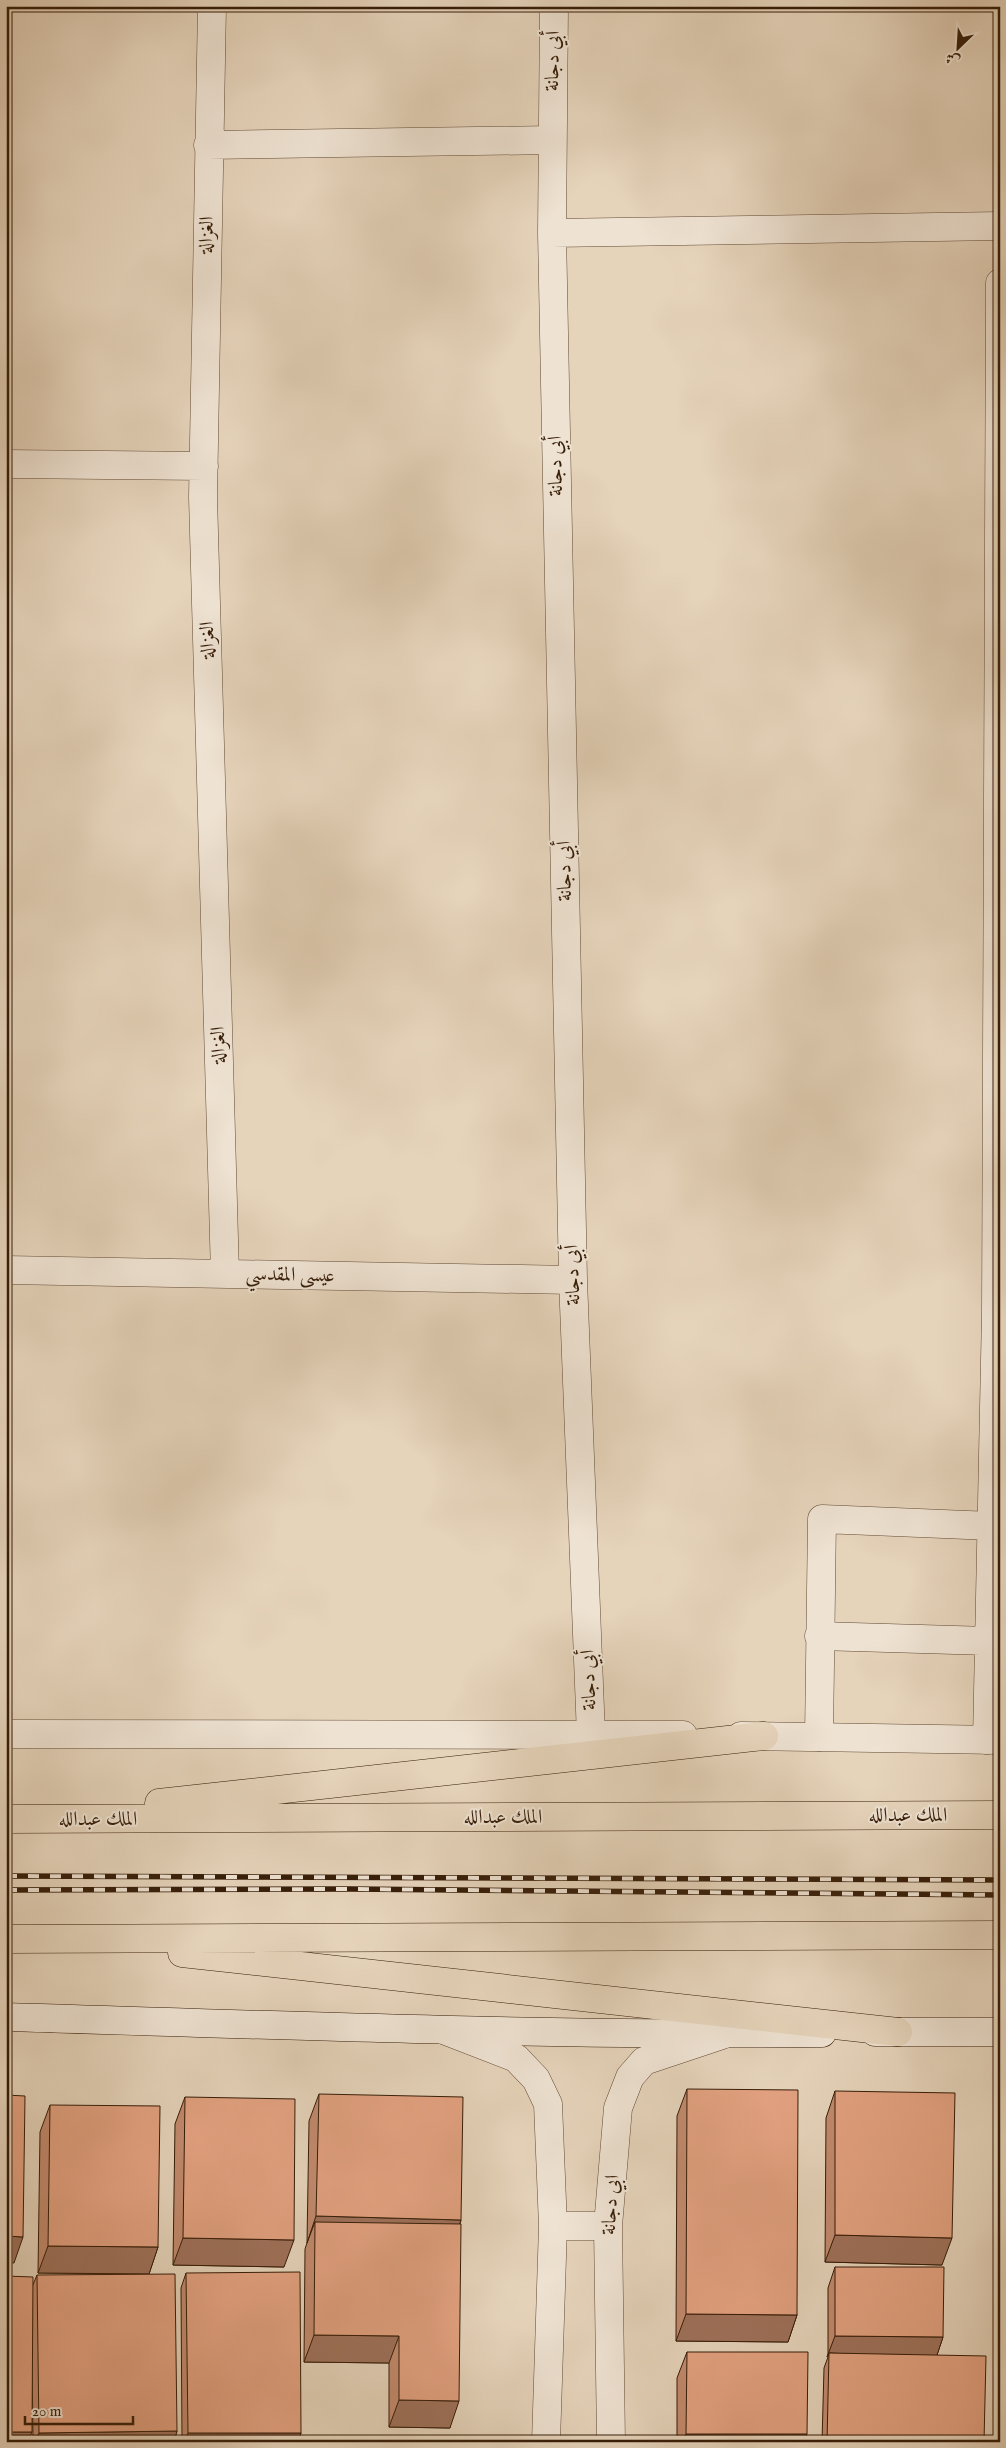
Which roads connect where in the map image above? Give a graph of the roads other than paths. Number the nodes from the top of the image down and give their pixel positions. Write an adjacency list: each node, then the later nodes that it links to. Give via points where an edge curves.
1 (212, 6): 4 (street, الغزالة)
2 (554, 6): 3 (street, أبي دجانة)
3 (552, 140): 4 (street); 6 (street, أبي دجانة)
4 (208, 145): 10 (street, الغزالة)
5 (1000, 226): 6 (street)
6 (552, 233): 13 (street, أبي دجانة)
7 (1000, 283): 8 (street)
8 (999, 402): 14 (street)
9 (6, 464): 10 (street)
10 (204, 466): 12 (street, الغزالة)
11 (6, 1270): 12 (street, عيسى المقدسي)
12 (225, 1274): 13 (street, عيسى المقدسي)
13 (573, 1280): 19 (street, أبي دجانة)
14 (998, 1313): 15 (street)
15 (992, 1526): 16 (street, via 822,1519); 17 (street)
16 (820, 1636): 17 (street); 21 (street)
17 (989, 1641): 22 (street)
18 (6, 1734): 19 (street)
19 (591, 1734): 20 (street)
20 (764, 1736): 21 (street); 24 (highway)
21 (819, 1737): 22 (street)
22 (994, 1740)
23 (1000, 1815): 24 (highway, الملك عبدالله)
24 (9, 1819)
25 (1000, 1935): 27 (highway)
26 (6, 1939): 27 (highway)
27 (51, 1939): 30 (highway)
28 (6, 2017): 29 (street)
29 (444, 2030): 32 (street); 33 (street, via 516,2058 536,2079 548,2104)
30 (898, 2032): 31 (street); 32 (street)
31 (1000, 2032)
32 (725, 2034): 34 (street, ابي دجانة, via 644,2061 630,2076 618,2108)
33 (553, 2226): 34 (street); 35 (street)
34 (608, 2226): 36 (street, ابي دجانة)
35 (546, 2442)
36 (611, 2442)

